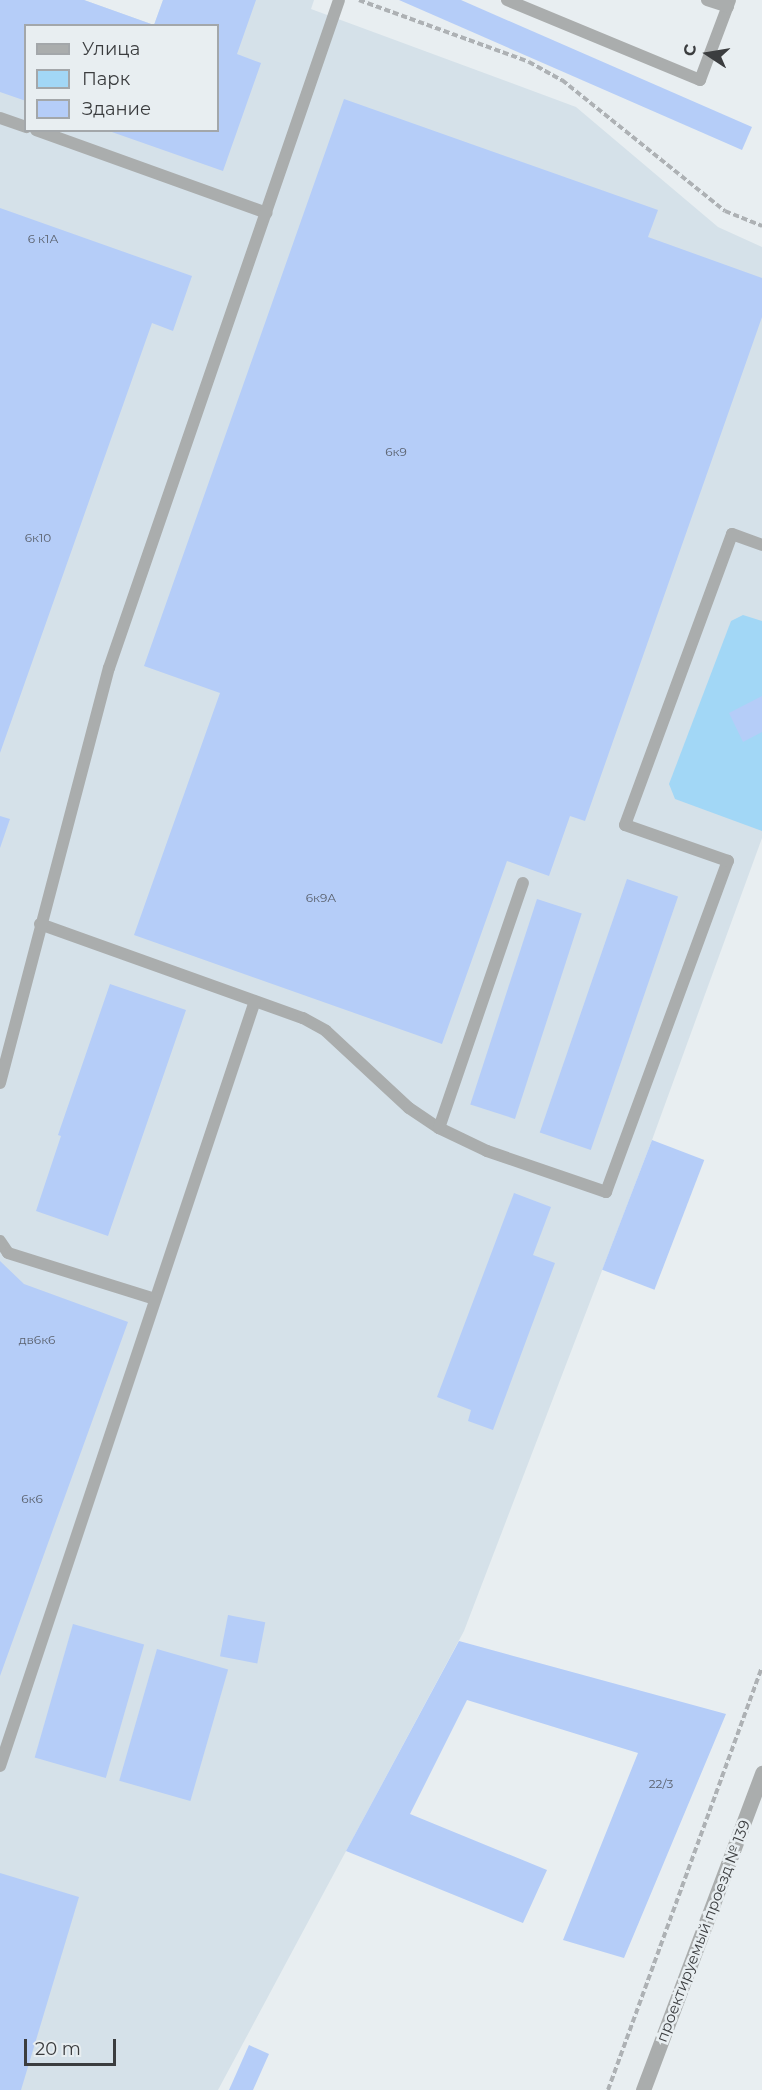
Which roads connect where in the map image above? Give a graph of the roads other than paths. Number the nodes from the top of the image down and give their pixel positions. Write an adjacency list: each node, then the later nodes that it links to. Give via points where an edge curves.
1 (339, 0): 8 (lane)
2 (507, 0): 4 (lane, via 700,80)
3 (707, 0): 4 (lane)
4 (729, 4)
5 (0, 118): 6 (lane)
6 (24, 126)
7 (42, 132): 8 (lane)
8 (267, 213): 11 (lane, via 109,668)
9 (762, 545): 14 (lane, via 732,534 625,825 728,861 606,1192 487,1151)
10 (523, 883): 14 (lane)
11 (40, 924): 12 (lane); 13 (lane)
12 (255, 1001): 14 (lane, via 303,1018 326,1031 409,1108); 16 (lane)
13 (0, 1083)
14 (439, 1128)
15 (0, 1241): 16 (lane, via 8,1253)
16 (155, 1299): 17 (lane)
17 (0, 1766)
18 (762, 1773): 19 (street, проектируемый проезд № 139)
19 (643, 2090)

